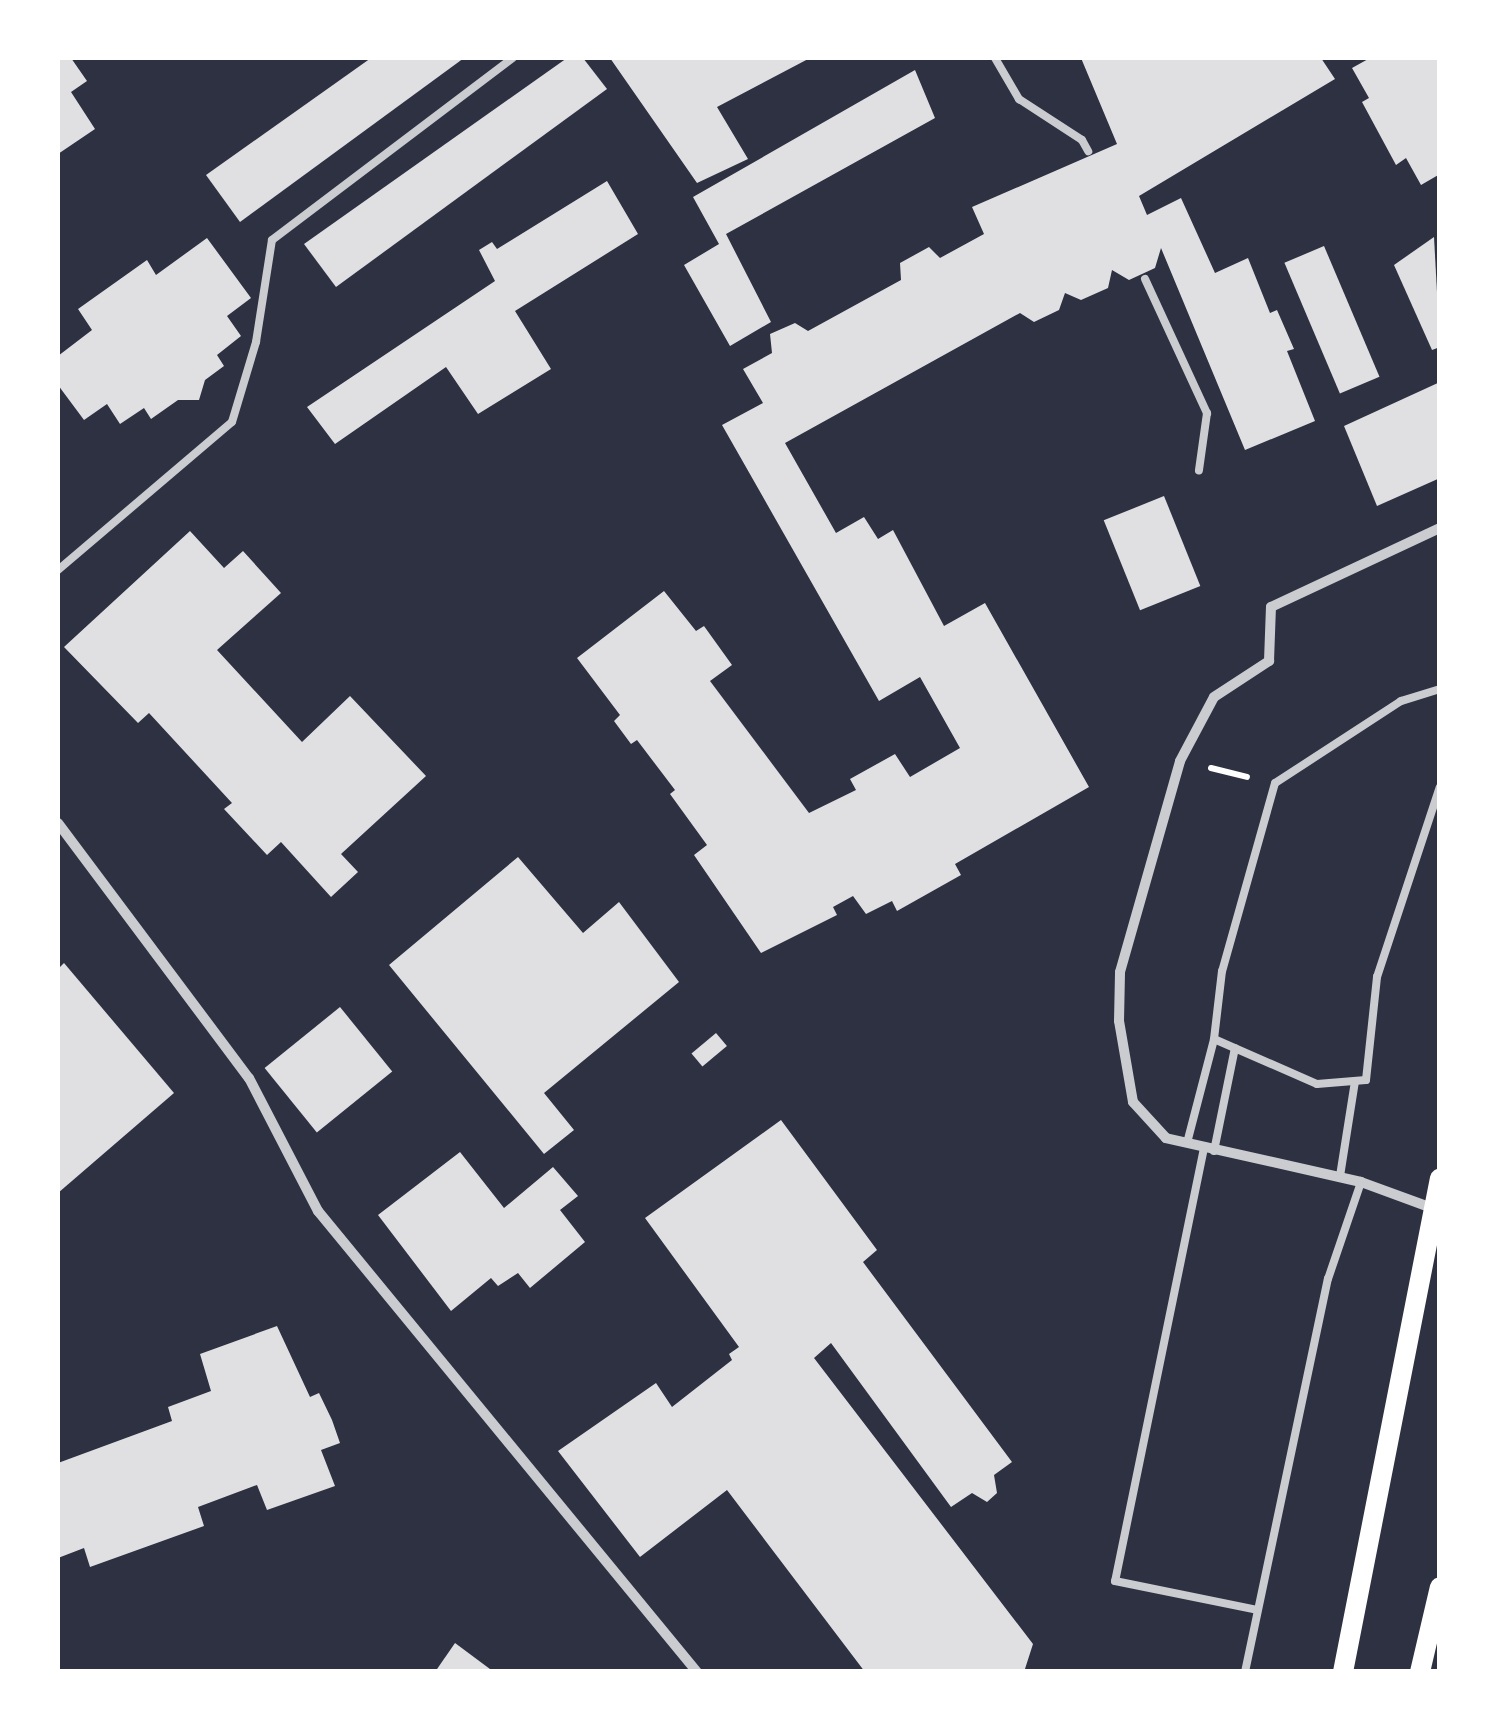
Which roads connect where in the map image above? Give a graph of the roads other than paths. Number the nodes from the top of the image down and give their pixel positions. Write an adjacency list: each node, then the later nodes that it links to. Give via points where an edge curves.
1 (514, 58): 7 (lane, via 272,240 256,342 232,422)
2 (995, 58): 3 (lane, via 1020,99 1082,140)
3 (1088, 151)
4 (1146, 279): 5 (lane, via 1207,413)
5 (1199, 470)
6 (1440, 528): 14 (street, via 1271,606 1269,661 1214,698 1180,761 1120,972 1118,1021 1132,1102 1166,1138)
7 (58, 570)
8 (1440, 689): 11 (lane, via 1401,701 1275,784 1222,971)
9 (1440, 787): 13 (lane, via 1377,976 1366,1080)
10 (58, 823): 22 (street, via 249,1078 318,1211)
11 (1214, 1039): 12 (lane); 14 (lane)
12 (1235, 1048): 13 (lane, via 1317,1084); 15 (lane)
13 (1355, 1081): 16 (lane)
14 (1186, 1143): 15 (street)
15 (1209, 1150): 16 (street); 21 (lane, via 1115,1582)
16 (1340, 1176): 18 (street)
17 (1440, 1178): 19 (main road)
18 (1361, 1182): 19 (street); 21 (lane, via 1328,1279)
19 (1432, 1208): 24 (main road)
20 (1440, 1587): 25 (main road)
21 (1257, 1610): 23 (lane)
22 (697, 1672)
23 (1245, 1672)
24 (1343, 1672)
25 (1420, 1672)

